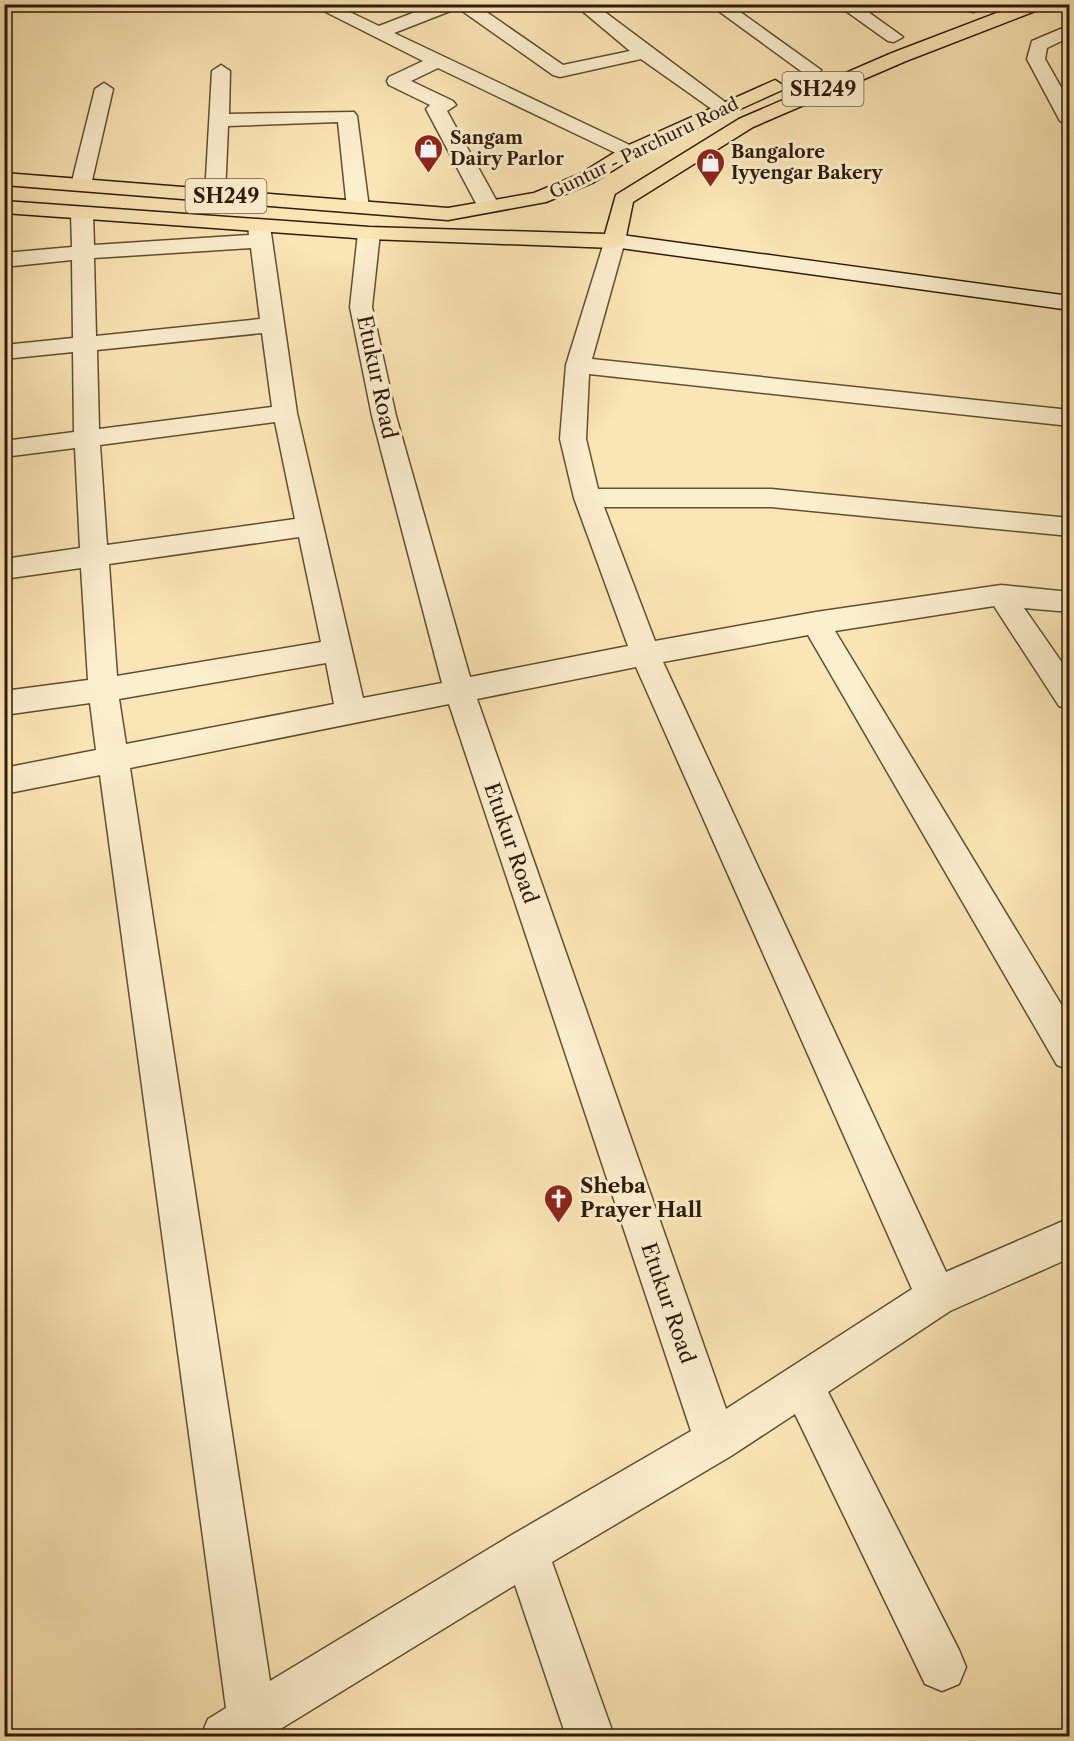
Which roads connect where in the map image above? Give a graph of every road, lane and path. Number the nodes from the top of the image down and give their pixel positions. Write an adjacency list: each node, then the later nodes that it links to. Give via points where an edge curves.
1 (318, 4): 12 (street)
2 (453, 4): 12 (street)
3 (463, 4): 15 (street, via 560,71)
4 (582, 4): 15 (street)
5 (717, 4): 18 (street)
6 (844, 4): 13 (street)
7 (1036, 4): 28 (main road, Guntur - Parchuru Road / SH249, via 746,123)
8 (975, 5): 9 (main road)
9 (954, 14)
10 (914, 29): 13 (main road, SH249)
11 (1070, 30): 23 (street, via 1038,45 1036,59)
12 (378, 33): 17 (street)
13 (894, 37): 14 (main road, SH249)
14 (873, 45)
15 (644, 53): 21 (street)
16 (832, 61): 18 (main road, Guntur - Parchuru Road / SH249)
17 (439, 62): 24 (street); 31 (street, via 396,81 441,107)
18 (812, 69): 21 (main road, Guntur - Parchuru Road / SH249)
19 (221, 70): 22 (street)
20 (104, 89): 29 (street)
21 (723, 108): 24 (main road, Guntur - Parchuru Road / SH249)
22 (219, 120): 27 (street); 33 (street, Etukur Road, via 347,116)
23 (1070, 121)
24 (629, 152): 26 (main road, Guntur - Parchuru Road / SH249)
25 (4, 178): 29 (main road, Guntur - Parchuru Road / SH249)
26 (587, 178): 28 (main road); 31 (main road, Guntur - Parchuru Road / SH249, via 539,198)
27 (215, 195): 29 (main road, Guntur - Parchuru Road / SH249); 33 (main road, Guntur - Parchuru Road / SH249)
28 (623, 198): 36 (main road, Guntur - Parchuru Road)
29 (82, 200): 30 (main road, Guntur - Parchuru Road / SH249); 34 (main road, Guntur - Parchuru Road / SH249); 37 (street)
30 (4, 207)
31 (489, 207): 32 (main road, Guntur - Parchuru Road / SH249)
32 (448, 214): 33 (main road, Guntur - Parchuru Road / SH249); 35 (main road)
33 (364, 221): 34 (main road, Guntur - Parchuru Road / SH249); 35 (main road, Guntur - Parchuru Road / SH249); 59 (street, Etukur Road, via 361,307 384,416)
34 (260, 234): 37 (street); 40 (street)
35 (436, 235): 36 (main road, Guntur - Parchuru Road / SH249)
36 (614, 241): 39 (street, Guntur - Parchuru Road); 43 (street)
37 (83, 252): 38 (street); 41 (street)
38 (4, 260)
39 (1070, 303)
40 (273, 325): 41 (street); 44 (street)
41 (83, 344): 42 (street); 46 (street)
42 (4, 352)
43 (578, 366): 45 (street); 48 (street, via 573,439)
44 (285, 413): 46 (street); 49 (street)
45 (1070, 418)
46 (87, 440): 47 (street); 51 (street)
47 (4, 449)
48 (587, 498): 50 (street, via 771,498); 57 (street)
49 (309, 526): 51 (street); 56 (street)
50 (1070, 527)
51 (95, 558): 52 (street); 58 (street)
52 (4, 569)
53 (1001, 595): 54 (street); 55 (street); 60 (street)
54 (1070, 602)
55 (816, 623): 57 (street); 65 (street)
56 (337, 650): 58 (street); 62 (street)
57 (645, 654): 59 (street); 67 (street)
58 (103, 690): 61 (street); 63 (street)
59 (459, 691): 62 (street); 69 (street, Etukur Road)
60 (1070, 698)
61 (4, 703)
62 (351, 712): 63 (street)
63 (114, 759): 64 (street); 72 (street)
64 (4, 781)
65 (1070, 1053)
66 (1070, 1238): 67 (street)
67 (936, 1297): 68 (street)
68 (803, 1386): 69 (street); 71 (street)
69 (716, 1441): 70 (street)
70 (526, 1552): 72 (street); 73 (street)
71 (942, 1667)
72 (238, 1727)
73 (590, 1737)

